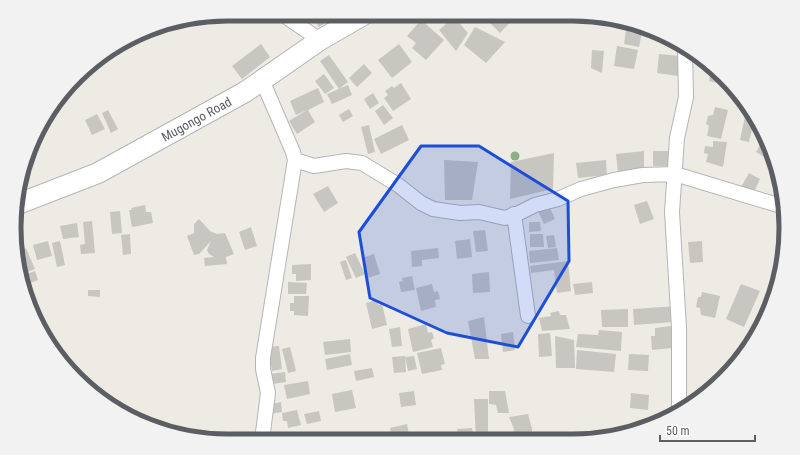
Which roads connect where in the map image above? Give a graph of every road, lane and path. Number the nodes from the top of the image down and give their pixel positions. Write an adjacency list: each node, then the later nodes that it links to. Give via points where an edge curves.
1 (292, 21): 3 (street)
2 (353, 21): 3 (street, Mugongo Road)
3 (320, 40): 5 (street, Mugongo Road)
4 (685, 55): 7 (street, via 686,97 678,138)
5 (262, 80): 6 (street); 8 (street, Mugongo Road, via 245,92 98,173)
6 (295, 160): 10 (street, via 314,166 346,161 362,163 398,185 421,204 433,209 460,213 479,212 504,218); 13 (street, via 263,358 268,393)
7 (675, 174): 9 (street); 10 (street, via 644,175 614,180 582,188); 12 (street, via 672,212 679,328)
8 (23, 202)
9 (778, 205)
10 (514, 214): 11 (street)
11 (528, 316)
12 (679, 404)
13 (263, 434)

